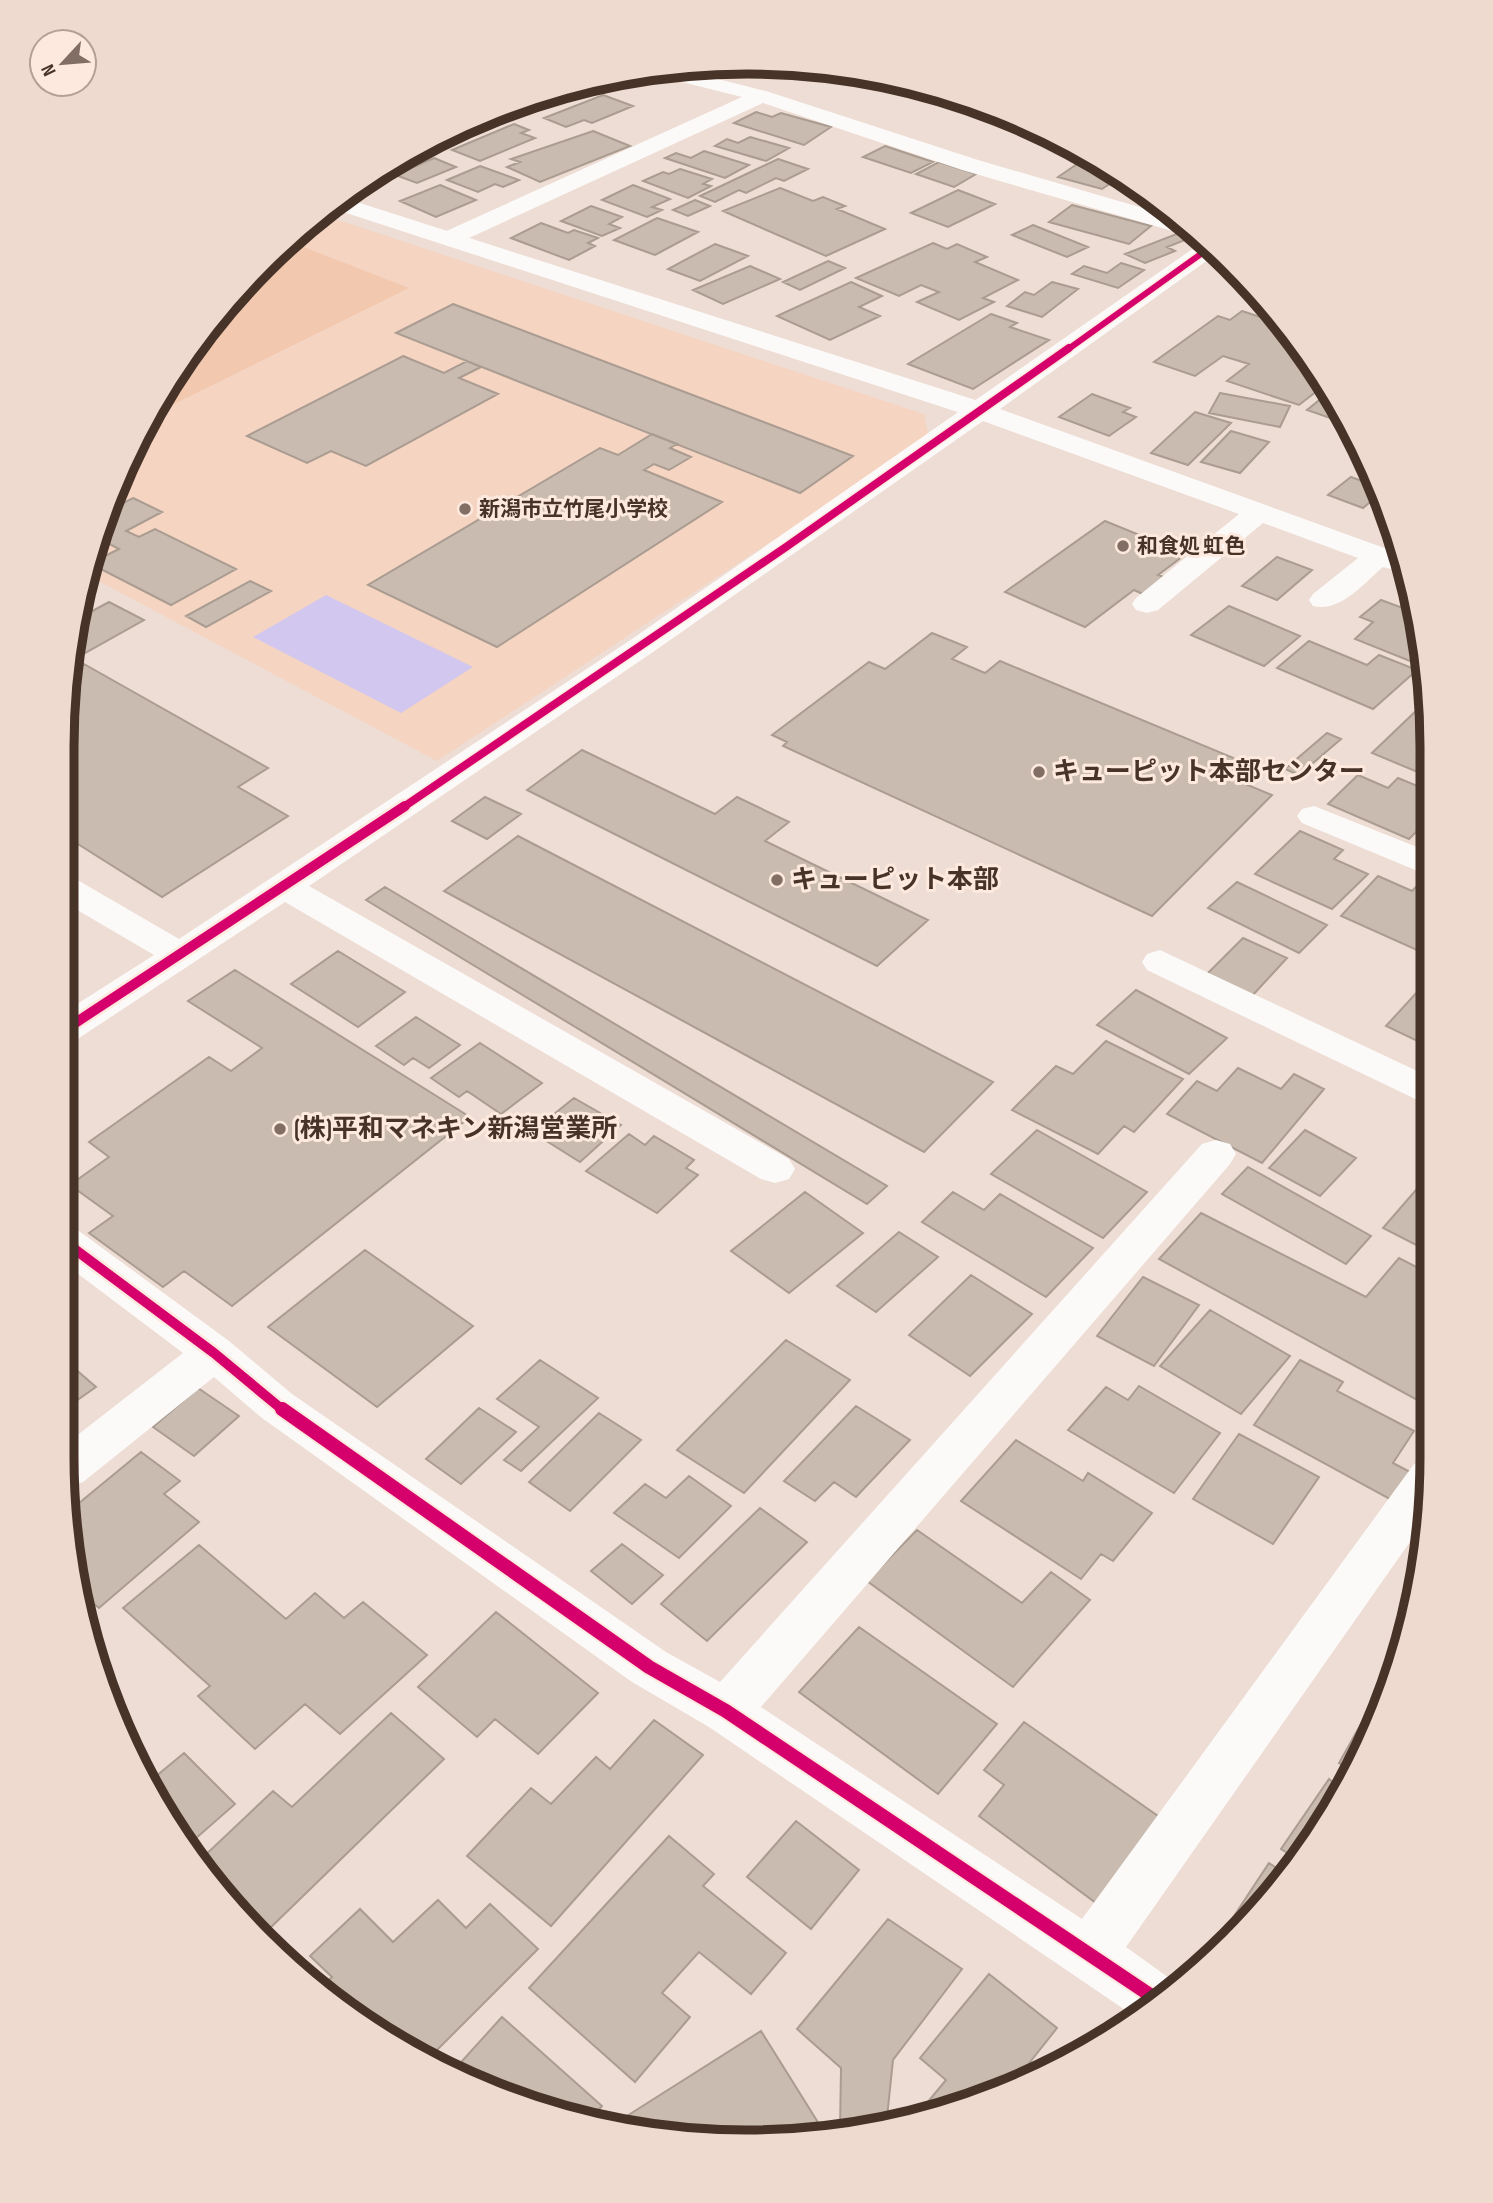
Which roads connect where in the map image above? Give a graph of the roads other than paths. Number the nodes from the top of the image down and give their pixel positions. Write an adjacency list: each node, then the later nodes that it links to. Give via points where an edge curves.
1 (684, 77): 2 (street)
2 (762, 96): 4 (street, via 970,165); 5 (street)
3 (347, 206): 5 (street)
4 (1167, 222)
5 (450, 238): 7 (street)
6 (1203, 253): 7 (street)
7 (982, 411): 8 (street); 14 (street)
8 (1260, 511): 9 (street); 11 (street)
9 (1392, 560): 10 (street)
10 (1324, 600)
11 (1147, 604)
12 (1314, 816): 13 (street)
13 (1420, 861)
14 (286, 888): 16 (street); 21 (street)
15 (74, 893): 16 (street)
16 (180, 955): 18 (street)
17 (1160, 962): 19 (street)
18 (74, 1024)
19 (1420, 1088)
20 (1216, 1154): 26 (street)
21 (775, 1170)
22 (74, 1249): 23 (street)
23 (214, 1353): 24 (street); 26 (street, via 276,1406 649,1667)
24 (74, 1463)
25 (1418, 1493): 27 (street)
26 (726, 1711): 27 (street)
27 (1089, 1954): 28 (street)
28 (1150, 1994)

